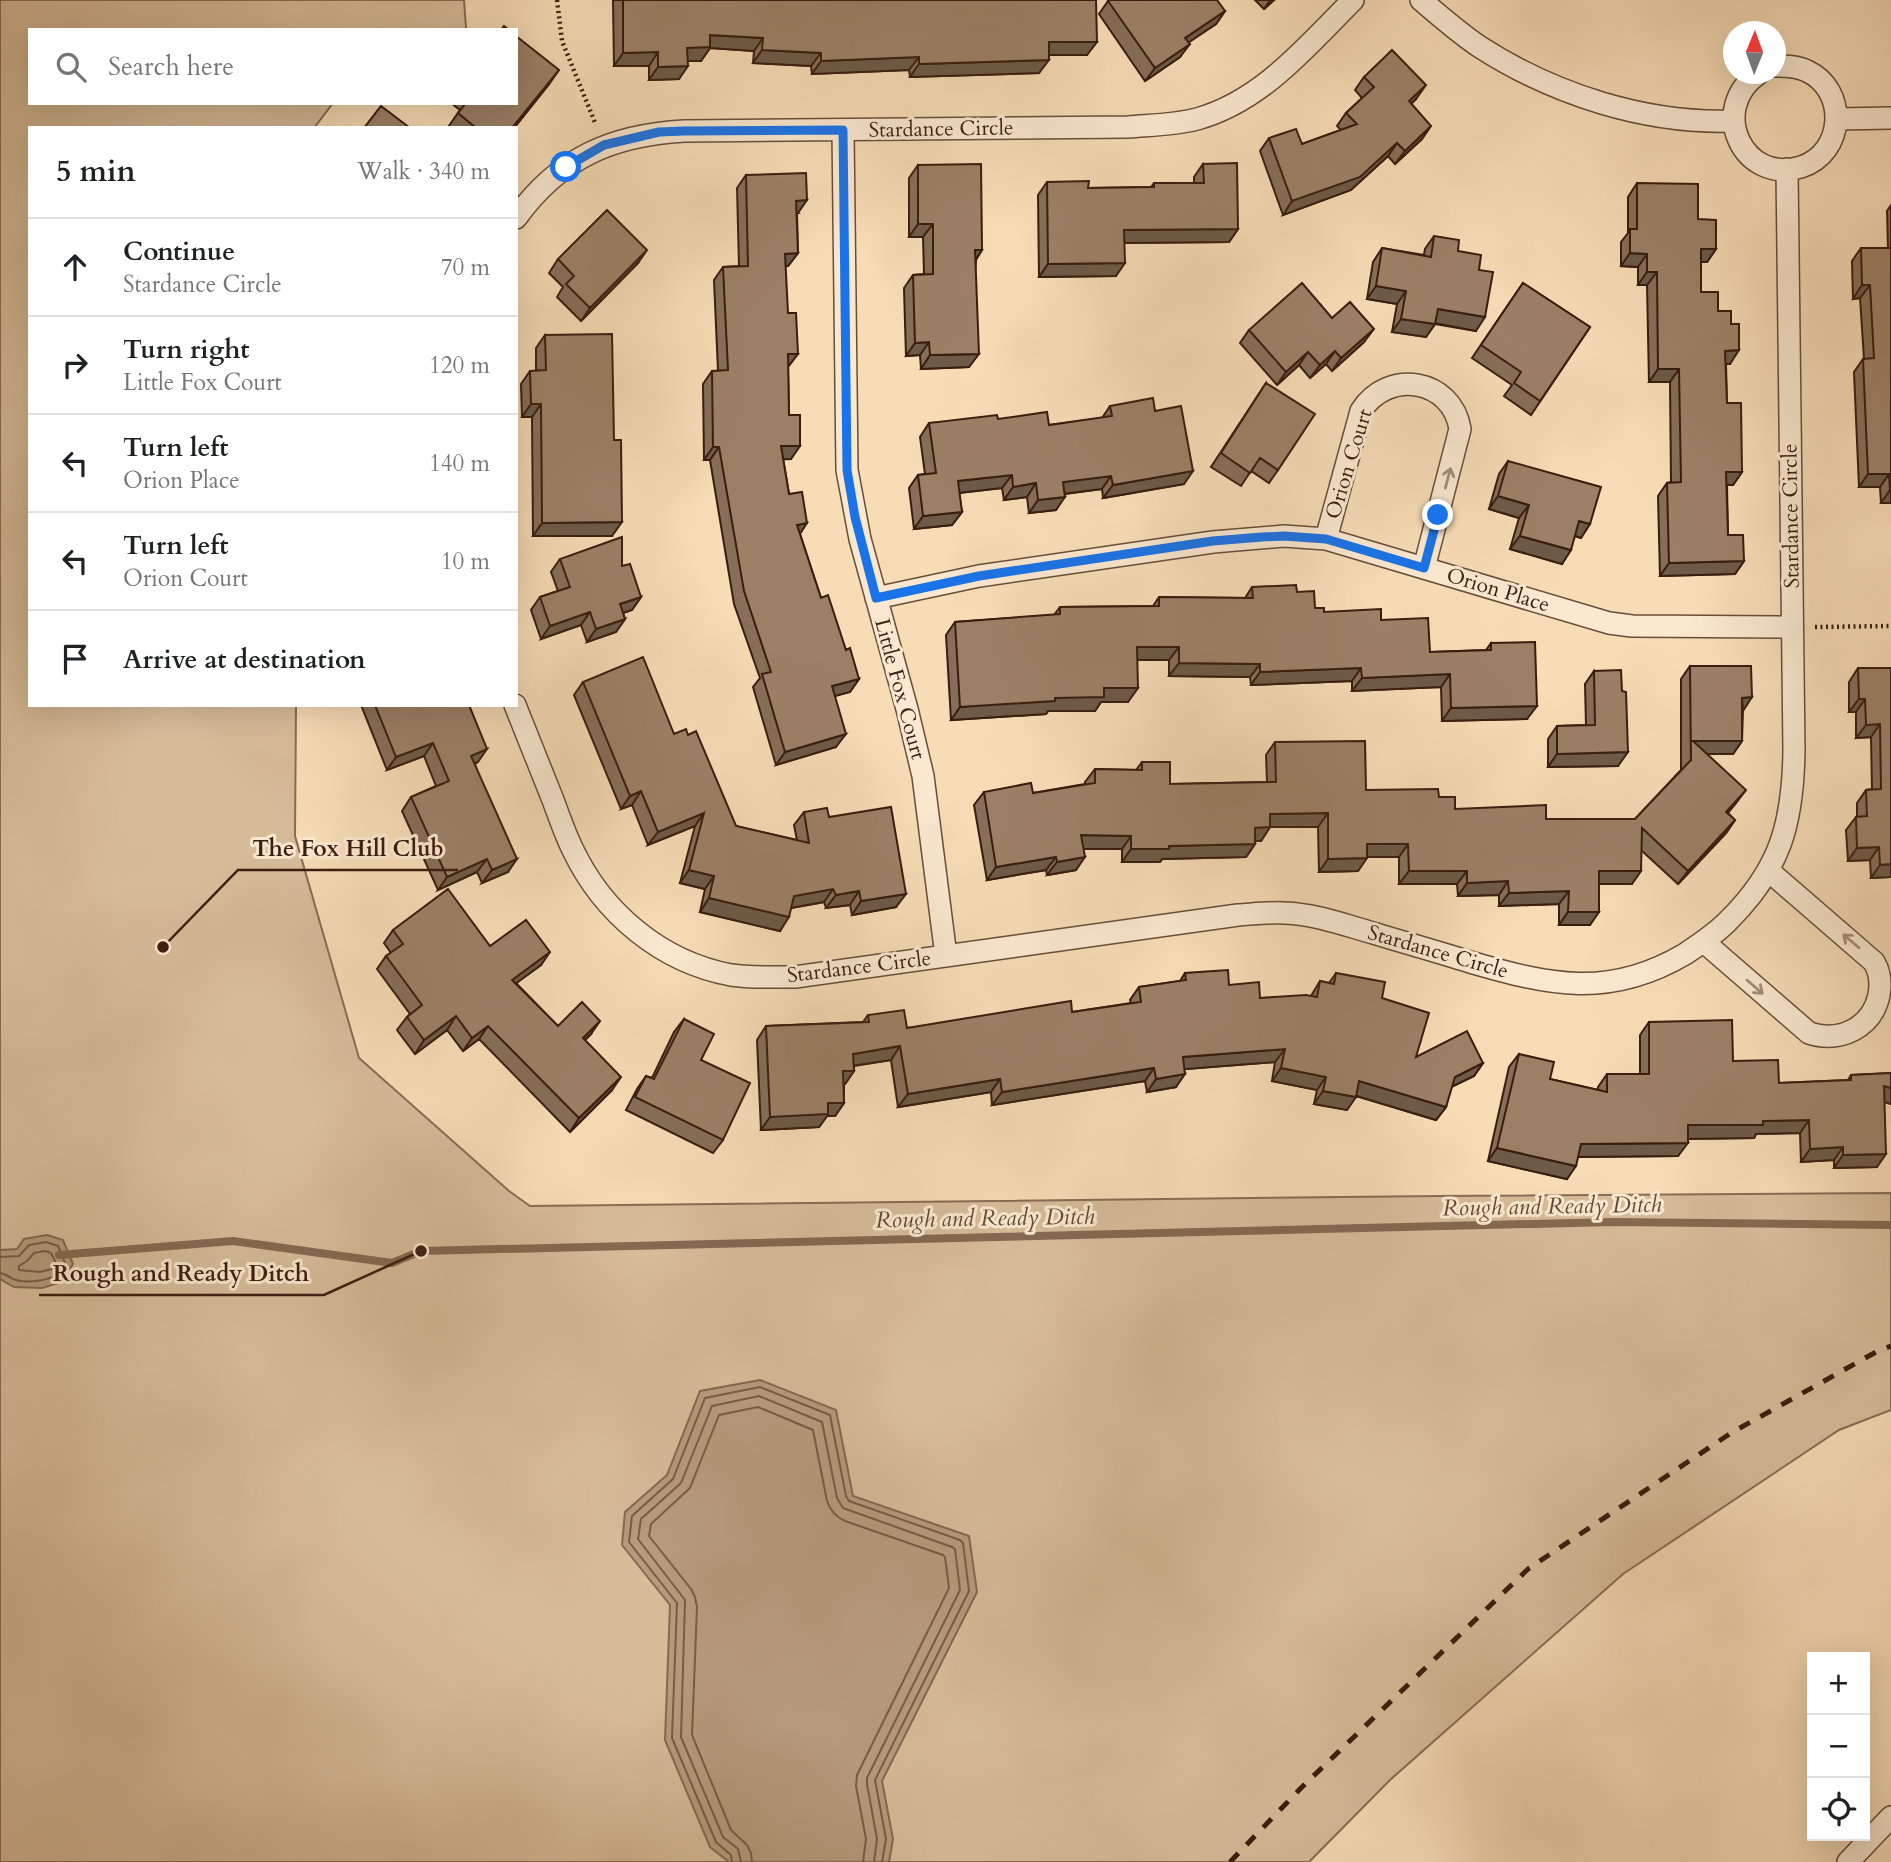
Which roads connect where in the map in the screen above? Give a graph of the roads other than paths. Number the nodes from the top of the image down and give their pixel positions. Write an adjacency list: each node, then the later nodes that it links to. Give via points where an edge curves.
1 (1353, 0): 8 (street, Stardance Circle, via 1263,86 1235,104 1196,119 1128,127)
2 (1421, 0): 7 (street, via 1500,59 1584,97 1664,116)
3 (1786, 66): 6 (street, via 1819,78 1829,89)
4 (1746, 84): 7 (street, via 1734,106)
5 (1891, 118): 6 (street)
6 (1837, 119): 9 (street, via 1835,134 1816,159)
7 (1733, 121): 9 (street, via 1736,135 1751,156 1762,164)
8 (843, 130): 10 (street, Stardance Circle, via 671,131 604,145 548,181); 13 (street, Little Fox Court, via 847,470)
9 (1787, 169): 14 (street, Stardance Circle)
10 (518, 216)
11 (1326, 539): 12 (street, Orion Place); 12 (street, Orion Court, one-way to 11, via 1460,429 1449,402 1421,386 1389,387 1365,404); 13 (street, Orion Place, via 1284,536 1213,541 979,576)
12 (1424, 568): 14 (street, Orion Place, via 1621,625)
13 (876, 598): 18 (street, Little Fox Court, via 923,776)
14 (1793, 627): 16 (street, Stardance Circle, via 1793,776 1787,827)
15 (516, 707): 18 (street, Stardance Circle, via 585,872 615,911 654,944 710,970 752,977 795,977)
16 (1769, 871): 17 (street, Stardance Circle, via 1737,913); 17 (street, one-way to 16, via 1809,1033 1847,1034 1871,1015 1880,986 1874,962)
17 (1704, 942): 18 (street, Stardance Circle, via 1644,973 1591,984 1524,977 1346,925 1287,913 1238,915)
18 (946, 956)
19 (1891, 1817): 20 (street)
20 (1848, 1862)

